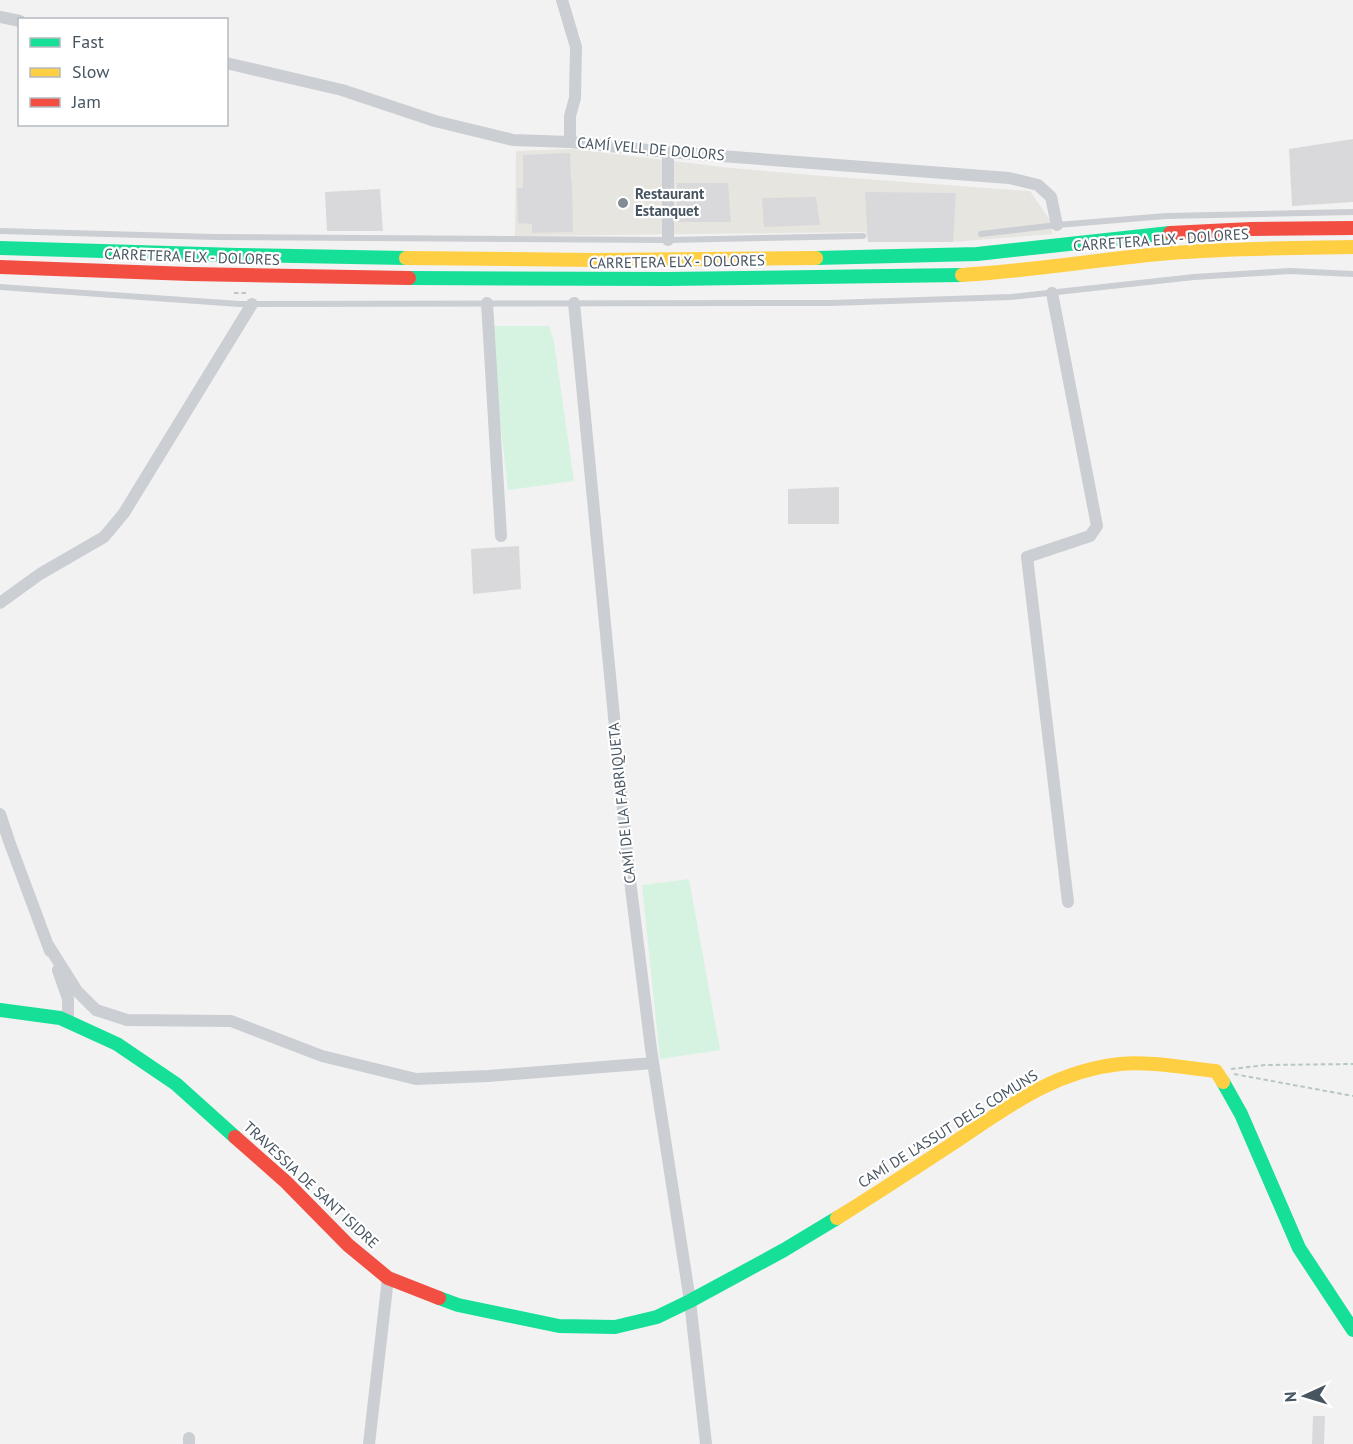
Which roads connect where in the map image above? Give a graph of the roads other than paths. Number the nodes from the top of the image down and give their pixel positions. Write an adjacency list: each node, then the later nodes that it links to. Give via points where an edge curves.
1 (562, 0): 5 (street, via 576,47)
2 (0, 17): 3 (street)
3 (18, 21)
4 (228, 63): 5 (street, CAMÍ VELL DE DOLORS, via 342,90 435,121 513,140)
5 (570, 142): 6 (street, CAMÍ VELL DE DOLORS)
6 (668, 152): 8 (street, CAMÍ VELL DE DOLORS, via 1009,178 1038,185 1051,197); 13 (street)
7 (1353, 212): 8 (lane, via 1166,216)
8 (1057, 225): 11 (lane)
9 (1353, 228): 15 (main road, CARRETERA ELX - DOLORES, via 1152,235 957,255 685,260 384,259)
10 (0, 231): 13 (lane, via 214,237)
11 (981, 234)
12 (863, 236): 13 (lane)
13 (668, 240)
14 (1353, 247): 16 (main road, CARRETERA ELX - DOLORES, via 1152,254 956,275 399,279)
15 (0, 248)
16 (0, 267)
17 (1353, 274): 19 (lane, via 1290,271)
18 (0, 287): 22 (lane)
19 (1052, 292): 21 (lane, via 831,303); 26 (street, via 1097,526 1090,536 1027,557)
20 (486, 303): 21 (lane); 22 (lane); 23 (street)
21 (574, 303): 30 (street, CAMÍ DE LA FABRIQUETA, via 629,872)
22 (252, 304): 24 (street, via 123,513 104,537 40,574)
23 (501, 536)
24 (0, 603)
25 (0, 814): 27 (street)
26 (1068, 902)
27 (48, 945): 29 (street, via 68,999); 30 (street, via 77,991 96,1010 127,1020 231,1021 322,1056 416,1079)
28 (0, 1010): 29 (main road, TRAVESSIA DE SANT ISIDRE)
29 (68, 1022): 31 (main road, TRAVESSIA DE SANT ISIDRE, via 117,1044 176,1084)
30 (653, 1064): 32 (street, CAMÍ DE LA FABRIQUETA)
31 (388, 1278): 32 (main road, TRAVESSIA DE SANT ISIDRE, via 458,1305 559,1326 615,1327 657,1317); 34 (street)
32 (690, 1301): 33 (main road, CAMÍ DE L'ASSUT DELS COMUNS, via 784,1250 1021,1098 1054,1081 1090,1069 1153,1065 1216,1071 1241,1114 1299,1248); 35 (street, CAMÍ DE LA FABRIQUETA)
33 (1353, 1330)
34 (369, 1444)
35 (706, 1444)

